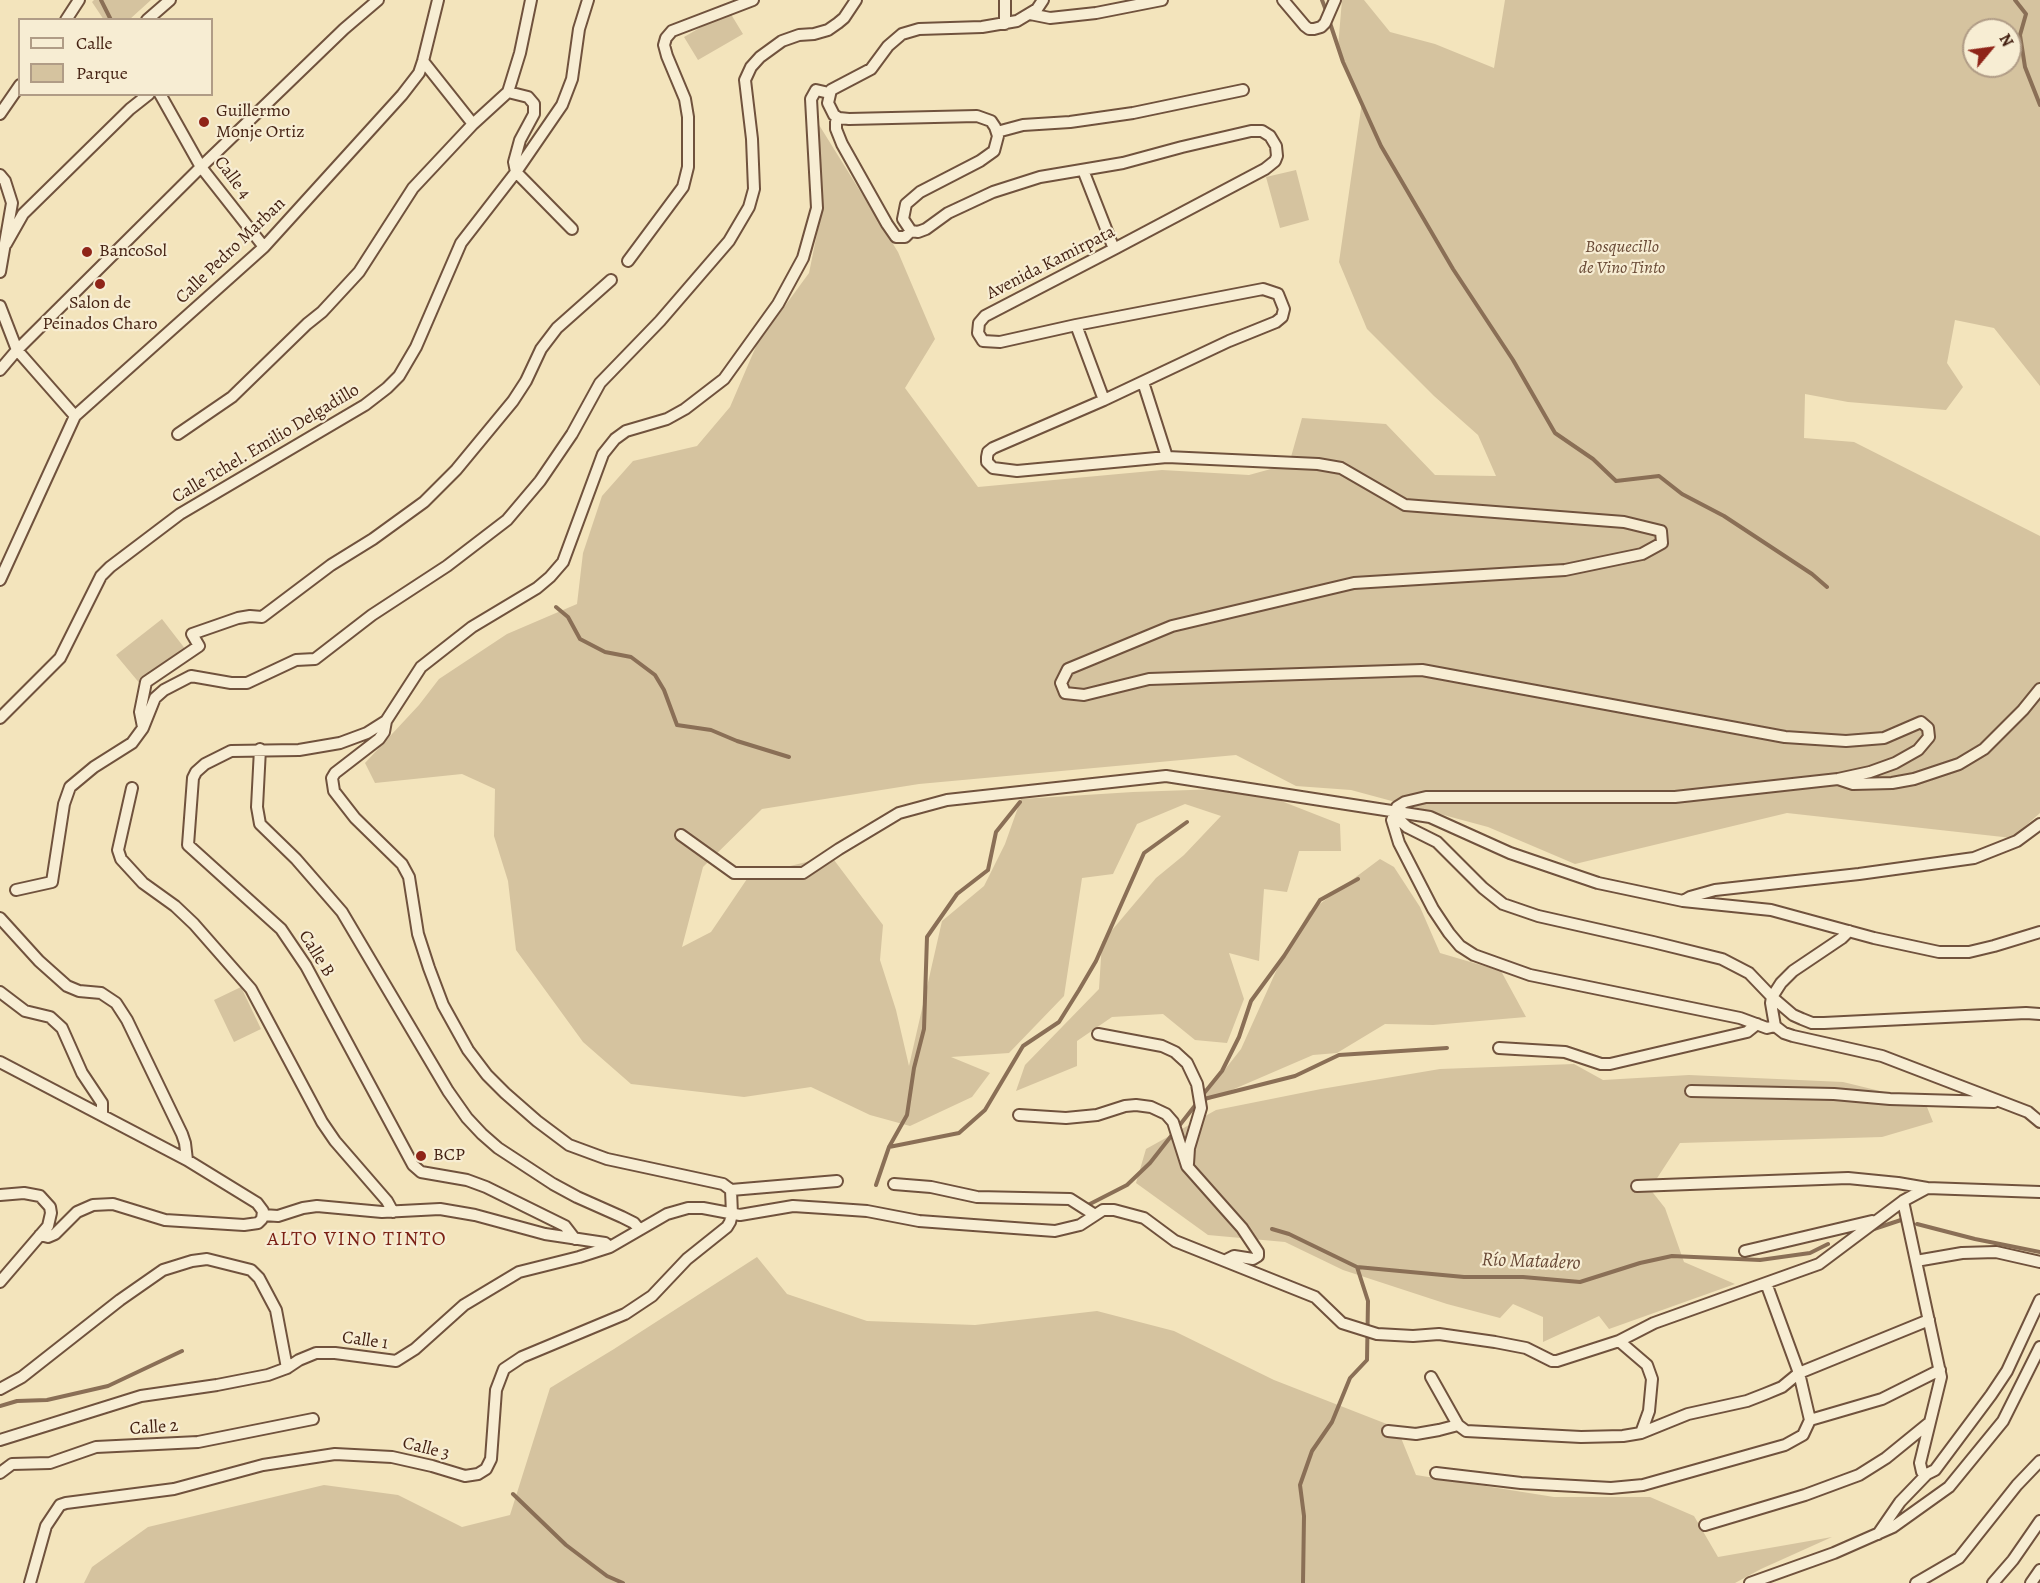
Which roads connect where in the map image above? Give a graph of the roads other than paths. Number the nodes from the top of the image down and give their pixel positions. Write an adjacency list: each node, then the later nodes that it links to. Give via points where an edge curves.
1 (170, 0): 16 (street)
2 (378, 0): 29 (street)
3 (438, 0): 18 (street, Calle Pedro Marban)
4 (531, 0): 21 (street)
5 (588, 0): 31 (street, Calle Tchel. Emilio Delgadillo, via 579,28 572,79 562,105)
6 (753, 0): 38 (street, via 672,31 666,38 667,56 685,99 688,167 682,187)
7 (856, 0): 54 (street, via 838,23 821,32 782,41 751,67 746,80 754,189 749,207 721,250 660,321 600,382 572,434 507,520 315,659 296,660 247,683 188,676 155,698)
8 (1005, 0): 17 (street)
9 (1043, 0): 14 (street)
10 (1162, 0): 14 (street, via 1050,18)
11 (1283, 0): 12 (street, via 1309,29 1325,23)
12 (1335, 0)
13 (77, 2): 15 (street)
14 (1030, 14): 17 (street)
15 (67, 18)
16 (149, 18)
17 (1005, 24): 22 (street, via 910,31 895,39 871,69)
18 (423, 61): 27 (street); 36 (street, Calle Pedro Marban, via 402,95)
19 (18, 88): 25 (street)
20 (1243, 90): 28 (street, via 1133,113 1023,125)
21 (508, 93): 27 (street); 31 (street, via 528,97 534,104 534,114 514,162)
22 (829, 93): 26 (street, via 830,110); 53 (street, via 816,90 811,99 818,200 806,250 778,304 732,370 685,409 667,419 626,431 615,439 603,454 563,562 537,588 472,627 421,667)
23 (146, 96): 35 (street, via 23,214)
24 (161, 96): 29 (street, Calle 4)
25 (0, 114)
26 (839, 118): 28 (street, via 977,116 991,122); 34 (street, via 836,122 842,144 887,224 896,237 906,237)
27 (473, 124): 48 (street, via 413,188 359,272 322,312 232,397)
28 (997, 132): 34 (street, via 997,143 990,154 920,192 906,204 903,219)
29 (201, 167): 36 (street, Calle 4); 43 (street)
30 (1083, 170): 34 (street, Avenida Kamirpata, via 1040,177 993,192 948,213 926,229); 37 (street); 37 (street, Avenida Kamirpata, via 1123,164 1256,130 1266,133 1276,146 1277,156 1271,165)
31 (516, 172): 33 (street); 52 (street, Calle Tchel. Emilio Delgadillo, via 461,243 416,347 399,376 355,411 180,514 110,567 101,576 60,658)
32 (0, 175): 35 (street, via 12,203)
33 (572, 229)
34 (911, 231)
35 (6, 244): 39 (street)
36 (264, 247): 47 (street, Calle Pedro Marban)
37 (1114, 249): 42 (street, Avenida Kamirpata, via 985,316 978,333 983,341 1000,342)
38 (628, 261)
39 (0, 272)
40 (611, 280): 54 (street, via 556,328 513,401 424,502 262,617 238,618 192,634 199,646 146,682 140,712)
41 (0, 306): 43 (street)
42 (1076, 325): 45 (street, Avenida Kamirpata, via 1263,289 1278,294 1284,309 1276,322); 46 (street)
43 (17, 350): 44 (street); 47 (street)
44 (0, 370)
45 (1143, 382): 46 (street, Avenida Kamirpata); 49 (street)
46 (1104, 400): 49 (street, Avenida Kamirpata, via 993,448 987,454 987,462 996,470 1017,471)
47 (75, 416): 50 (street, Calle Pedro Marban)
48 (178, 434)
49 (1167, 457): 56 (street, Avenida Kamirpata, via 1318,464 1341,468 1405,505 1624,522 1661,531 1662,543 1642,554 1565,570 1354,583 1172,626 1068,669 1061,683 1065,693 1084,695 1149,679 1422,670 1785,737 1846,741 1884,738 1916,722 1928,728 1929,737 1918,750 1895,763)
50 (0, 580)
51 (2040, 689): 56 (street, via 1984,749 1959,764 1892,783 1852,784)
52 (0, 718)
53 (386, 721): 55 (street, via 362,736 340,743 298,750); 85 (street, via 379,739 335,773 334,791 355,818 402,864 409,877 418,934 429,968 443,1005 468,1050 505,1093 569,1145 607,1159 723,1184)
54 (143, 728): 61 (street, via 127,748 94,767 70,788 52,882)
55 (260, 749): 94 (street, via 260,824 342,912 467,1118 498,1148 553,1184); 96 (street, Calle B, via 221,754 196,772 188,845 281,929 306,966 413,1165 421,1172 486,1187 565,1226)
56 (1838, 779): 58 (street, via 1675,797 1426,797 1405,802)
57 (132, 788): 89 (street, via 118,850 121,859 143,883 194,924 251,989 322,1122)
58 (1395, 813): 60 (street, via 1166,776 947,800 899,813 802,873 734,873); 62 (street, via 1430,817 1510,853 1577,877); 67 (street, via 1407,827 1437,842 1503,904 1538,916 1722,959 1749,973); 69 (street, via 1393,828 1433,909 1460,946 1474,955 1530,975)
59 (2040, 824): 62 (street, via 2017,841 1974,858 1715,890)
60 (681, 835)
61 (16, 890)
62 (1683, 901): 64 (street, via 1771,910)
63 (0, 918): 79 (street, via 67,986 101,993 116,1003 182,1134)
64 (1849, 931): 65 (street, via 1953,953); 67 (street, via 1787,976)
65 (2040, 932)
66 (0, 992): 76 (street, via 25,1011 50,1017 62,1028 82,1073 102,1103)
67 (1772, 997): 68 (street, via 1793,1015 1812,1023); 70 (street)
68 (2040, 1014)
69 (1756, 1024): 70 (street); 72 (street, via 1747,1032 1610,1064 1566,1052)
70 (1775, 1026): 75 (street, via 1793,1036 1882,1056)
71 (1098, 1034): 80 (street, via 1162,1046 1187,1064 1197,1084 1201,1108 1189,1148)
72 (1499, 1048)
73 (0, 1062): 76 (street)
74 (1691, 1091): 75 (street)
75 (2003, 1102): 78 (street, via 2028,1112)
76 (102, 1114): 79 (street)
77 (1019, 1115): 80 (street, via 1066,1118 1097,1115 1125,1106 1151,1107 1173,1122)
78 (2040, 1122)
79 (187, 1160): 91 (street, via 257,1203)
80 (1188, 1167): 99 (street, via 1258,1251 1253,1259 1234,1256)
81 (837, 1180): 85 (street)
82 (894, 1184): 92 (street, via 977,1197 1070,1199)
83 (1637, 1186): 84 (street, via 1848,1178)
84 (1927, 1188): 86 (street); 88 (street, Calle 1)
85 (731, 1190): 90 (street)
86 (2040, 1192)
87 (0, 1195): 95 (street, via 24,1193 45,1200 50,1207 50,1220)
88 (1903, 1201): 93 (street, Calle 1); 100 (street)
89 (393, 1212): 91 (street, via 317,1206 278,1216); 96 (street, via 447,1209)
90 (732, 1214): 92 (street, Calle 1, via 793,1206 1055,1231 1080,1226); 94 (street, Calle 1, via 688,1208); 128 (street, Calle 3, via 727,1227 687,1259 652,1296 625,1314 512,1362 504,1369 496,1390 491,1459 478,1474 465,1476 392,1457 335,1454 262,1465 174,1489 66,1503 60,1505 46,1526)
91 (263, 1215): 95 (street, via 255,1225 165,1220 101,1204 77,1212 55,1234)
92 (1095, 1215): 99 (street, Calle 1, via 1114,1209 1131,1213 1175,1240)
93 (1878, 1220): 98 (street); 103 (street, Calle 1, via 1819,1263)
94 (639, 1229): 97 (street, Calle 1)
95 (40, 1235): 102 (street)
96 (575, 1239): 97 (street)
97 (610, 1247): 108 (street, Calle 1, via 519,1272 464,1305 396,1361 326,1352 308,1356)
98 (1745, 1251)
99 (1226, 1260): 106 (street, Calle 1, via 1315,1298 1342,1323 1377,1334 1439,1334 1495,1342 1527,1348 1552,1361)
100 (1916, 1262): 101 (street, via 1962,1253 1996,1252); 105 (street)
101 (2040, 1262)
102 (0, 1282)
103 (1766, 1283): 106 (street, Calle 1, via 1654,1323); 110 (street)
104 (2040, 1300): 123 (street, via 2007,1371 1935,1470)
105 (1929, 1320): 109 (street); 110 (street)
106 (1619, 1341): 118 (street, via 1647,1365 1652,1379)
107 (2040, 1347): 126 (street, via 2003,1421 1949,1487 1910,1517)
108 (287, 1368): 112 (street, via 276,1310 259,1278 251,1270 207,1259 163,1270 29,1372); 119 (street, Calle 1, via 247,1380 141,1396)
109 (1940, 1370): 114 (street, via 1882,1399); 115 (street)
110 (1799, 1373): 114 (street); 118 (street, via 1782,1387 1747,1401 1688,1414)
111 (1431, 1377): 116 (street)
112 (0, 1389)
113 (313, 1419): 121 (street, Calle 2, via 198,1442 96,1447 50,1463 12,1464)
114 (1810, 1420): 122 (street, via 1803,1435 1785,1445 1643,1485 1600,1488)
115 (1930, 1423): 123 (street, via 1920,1466); 125 (street, via 1859,1476)
116 (1458, 1425): 117 (street, via 1416,1434); 118 (street, via 1466,1431 1581,1437)
117 (1388, 1431)
118 (1641, 1433)
119 (0, 1440)
120 (2040, 1461): 130 (street, via 1959,1558)
121 (0, 1473)
122 (1436, 1473)
123 (1927, 1474): 126 (street, via 1900,1502)
124 (2040, 1521): 131 (street)
125 (1705, 1525)
126 (1878, 1534): 129 (street)
127 (2040, 1570): 132 (street)
128 (30, 1583)
129 (1750, 1583)
130 (1916, 1583)
131 (1993, 1583)
132 (2031, 1583)

